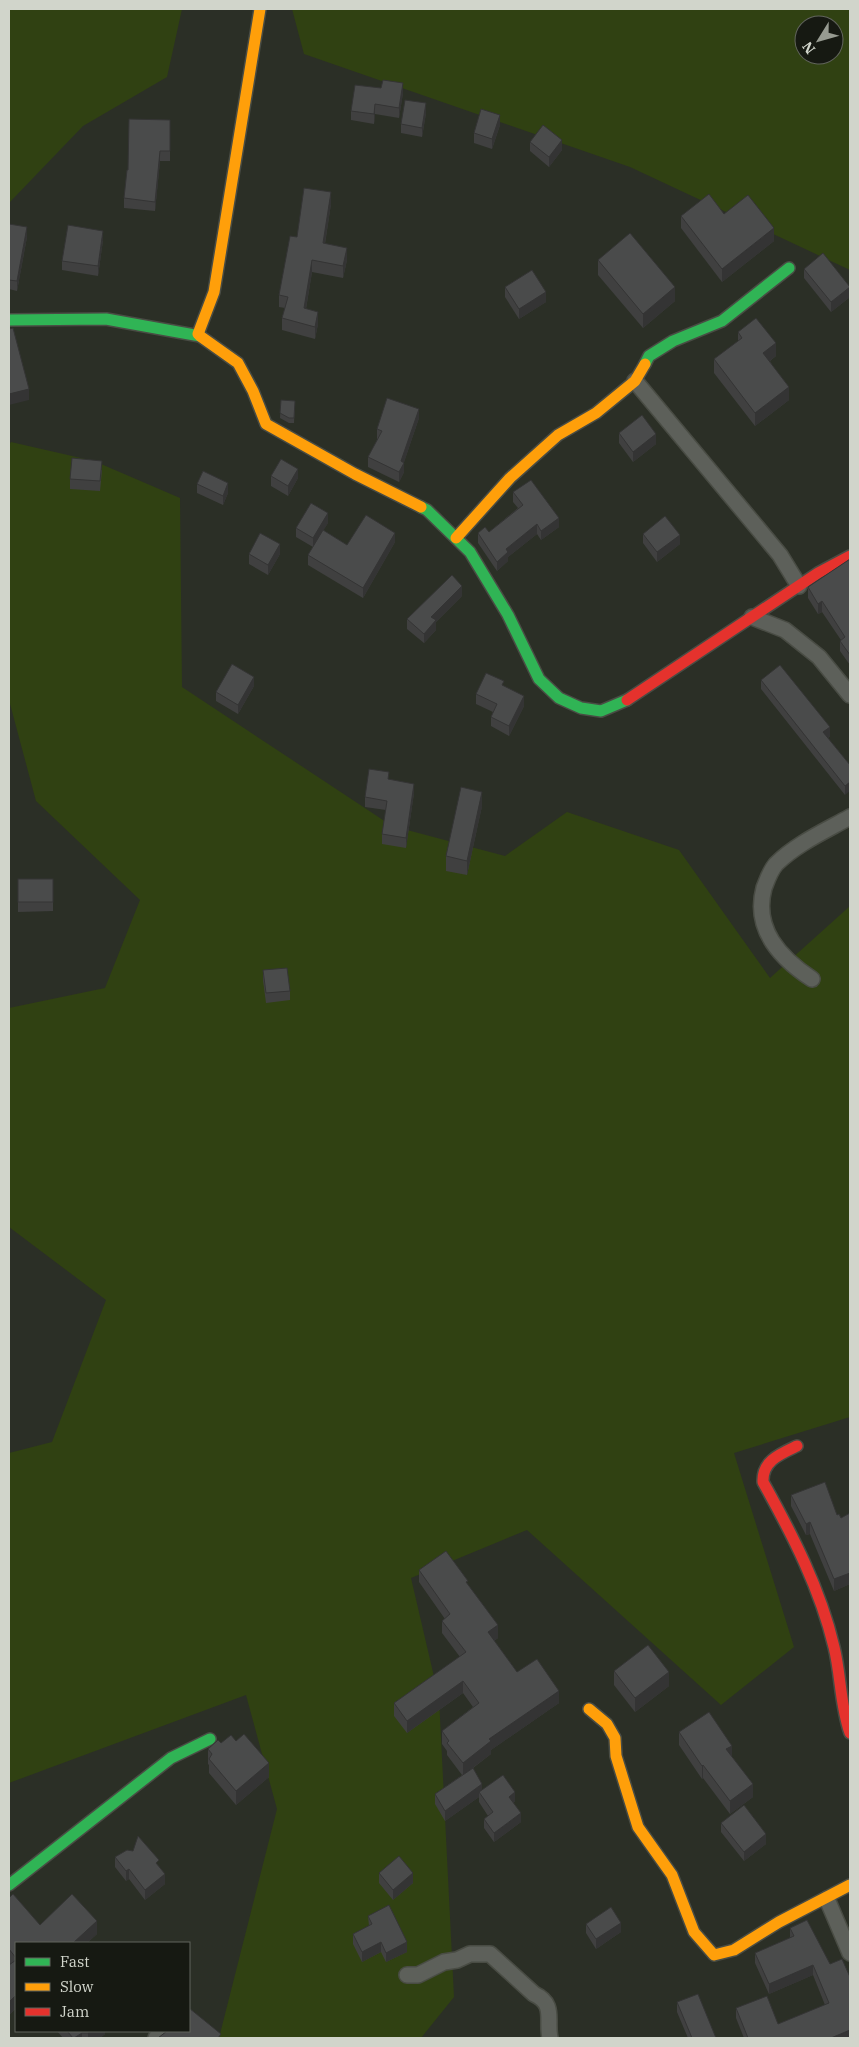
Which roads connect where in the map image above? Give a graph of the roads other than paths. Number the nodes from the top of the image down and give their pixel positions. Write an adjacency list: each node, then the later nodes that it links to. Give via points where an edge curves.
1 (260, 9): 4 (street, via 214,292)
2 (789, 268): 5 (street, via 722,321 673,341 649,356)
3 (9, 320): 4 (street, via 106,319)
4 (198, 334): 6 (street, via 238,364 266,424 427,510)
5 (635, 381): 6 (street, via 596,413 558,434 510,478); 8 (street, via 780,555)
6 (456, 538): 9 (street, via 470,552 508,615 539,679 559,698 581,708 601,711 628,700)
7 (850, 556): 8 (street)
8 (799, 586): 9 (street)
9 (752, 617): 10 (street, via 785,630 820,657)
10 (850, 695)
11 (850, 817): 12 (street, via 802,844 775,865 763,894 762,917 772,943 796,968)
12 (812, 979)
13 (797, 1446): 15 (street, via 766,1464 761,1474 790,1528 817,1591 834,1647)
14 (589, 1709): 19 (street, via 607,1724 615,1738 616,1756 638,1826 672,1875 694,1932 714,1956 734,1950)
15 (850, 1733)
16 (210, 1739): 17 (street, via 171,1758)
17 (9, 1885)
18 (850, 1885): 19 (street)
19 (827, 1899): 20 (street)
20 (850, 1953)
21 (407, 1975): 22 (street, via 418,1975 470,1954 490,1954 548,2005)
22 (550, 2038)

